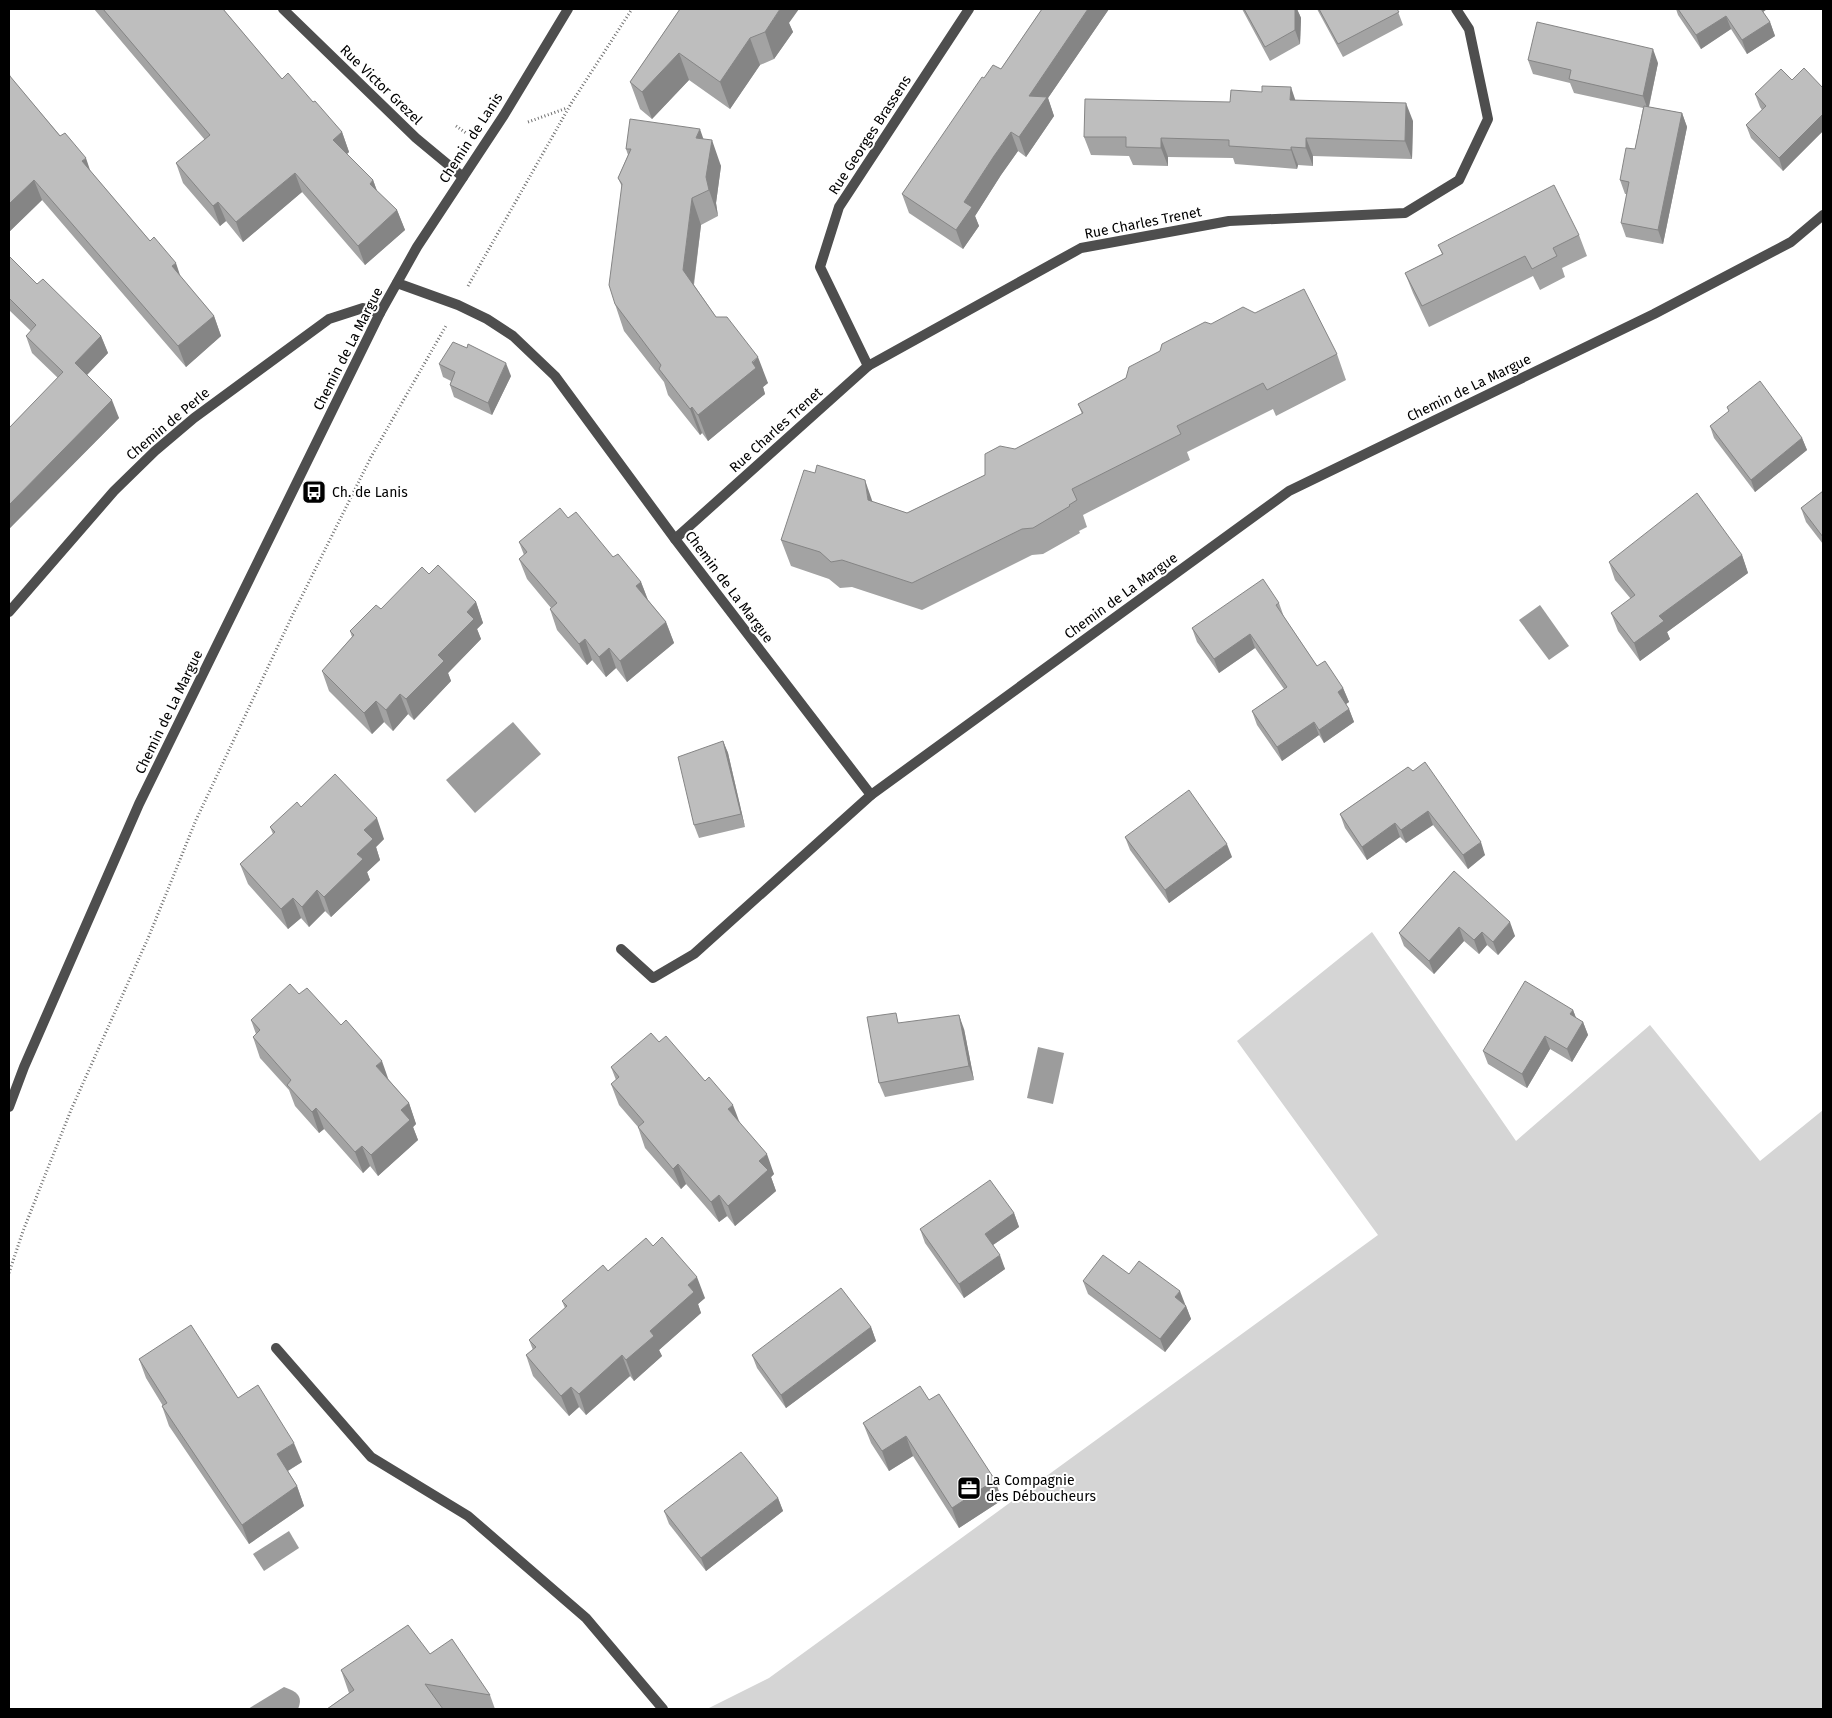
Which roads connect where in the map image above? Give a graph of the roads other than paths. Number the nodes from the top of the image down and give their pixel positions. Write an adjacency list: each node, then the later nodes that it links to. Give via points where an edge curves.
1 (283, 9): 5 (street, Rue Victor Grezel, via 416,138)
2 (568, 9): 5 (street, Chemin de Lanis)
3 (969, 9): 9 (street, Rue Georges Brassens, via 839,207 820,267)
4 (1456, 9): 9 (street, Rue Charles Trenet, via 1468,28 1488,119 1459,180 1405,213 1229,221 1081,248)
5 (463, 177): 7 (street, Chemin de Lanis)
6 (1823, 215): 12 (street, Chemin de La Margue, via 1791,242 1654,314 1289,491)
7 (397, 283): 8 (street, Chemin de La Margue); 10 (street, Chemin de La Margue, via 458,305 512,336 555,376)
8 (380, 314): 11 (street, Chemin de Perle, via 363,308 329,320 194,418 114,491); 14 (street, Chemin de La Margue, via 139,804)
9 (868, 366): 10 (street, Rue Charles Trenet)
10 (675, 539): 12 (street, Chemin de La Margue)
11 (9, 612)
12 (871, 795): 13 (street, via 694,954 652,978)
13 (621, 949)
14 (9, 1107)
15 (276, 1348): 16 (street, via 371,1457 483,1528 586,1618)
16 (663, 1709)

